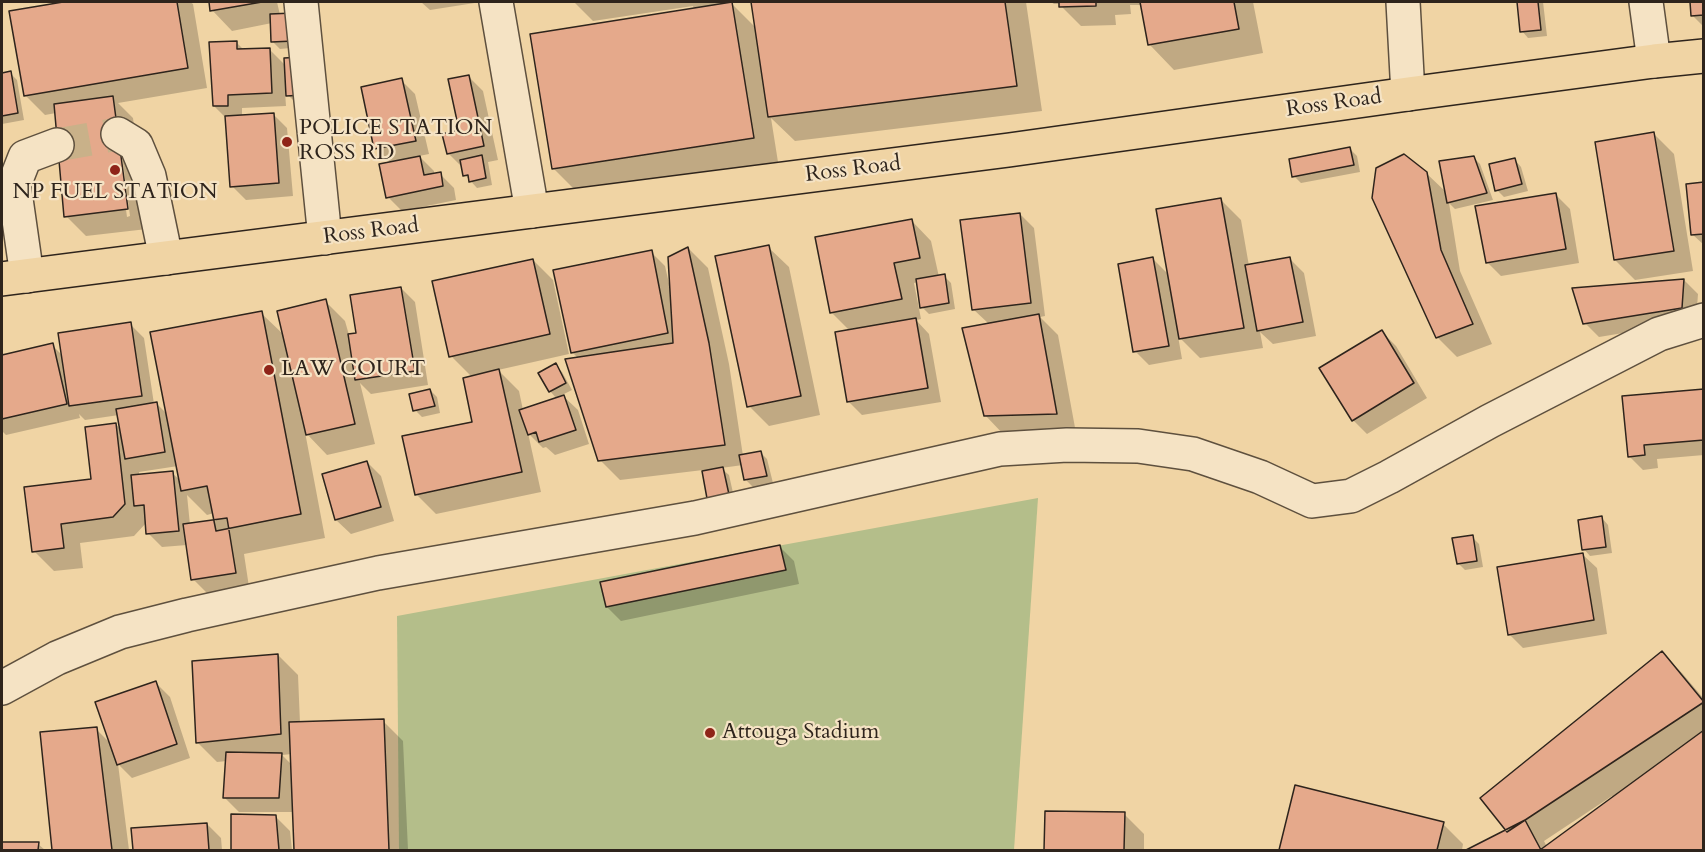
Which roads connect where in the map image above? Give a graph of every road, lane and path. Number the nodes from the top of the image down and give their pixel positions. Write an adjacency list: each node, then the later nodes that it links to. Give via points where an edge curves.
1 (301, 2): 11 (street)
2 (496, 2): 10 (street)
3 (1403, 2): 7 (street)
4 (1646, 2): 6 (street)
5 (1704, 56): 6 (main road, Ross Road)
6 (1654, 61): 7 (main road, Ross Road)
7 (1408, 93): 10 (main road, Ross Road, via 1009,150)
8 (118, 134): 12 (street, via 136,145 149,176)
9 (57, 145): 13 (street, via 25,157 14,185)
10 (532, 211): 11 (main road, Ross Road)
11 (325, 238): 12 (main road, Ross Road)
12 (165, 258): 13 (main road, Ross Road)
13 (14, 277)
14 (1704, 320): 15 (street, via 1659,334 1351,496 1312,501 1260,477 1193,454 1138,446 1000,449 695,519 378,573 187,615 120,632 57,658)
15 (2, 688)

